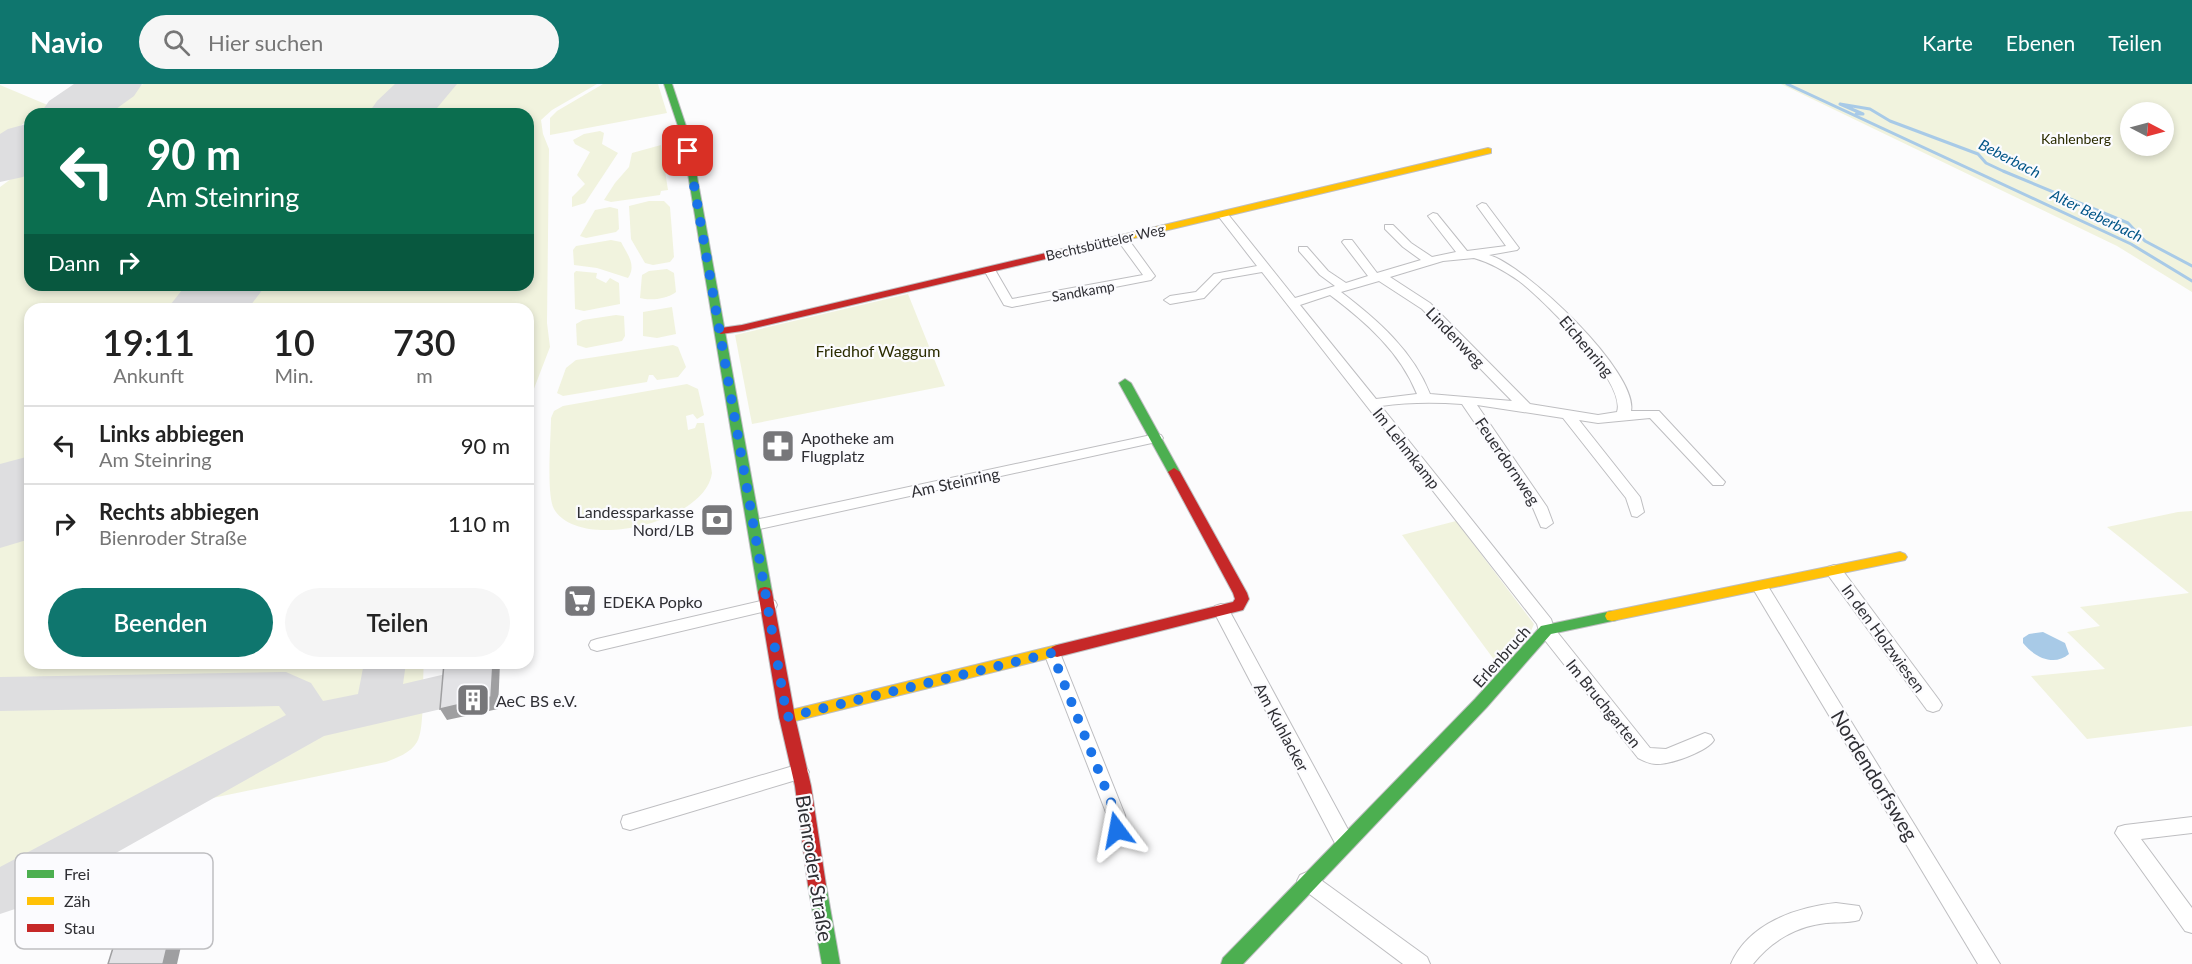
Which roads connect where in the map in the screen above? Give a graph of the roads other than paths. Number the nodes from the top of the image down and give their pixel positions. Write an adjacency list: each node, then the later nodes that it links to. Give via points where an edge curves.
1 (668, 84): 18 (street, Bienroder Straße, via 683,125)
2 (1488, 151): 4 (street, Bechtsbütteler Weg)
3 (1482, 206): 10 (street, via 1513,248)
4 (1223, 215): 7 (street, Bechtsbütteler Weg); 12 (street, Im Lehmkamp)
5 (1433, 216): 10 (street)
6 (1389, 227): 11 (street)
7 (1122, 238): 13 (street, Bechtsbütteler Weg); 13 (street, Sandkamp, via 1148,278 1012,303)
8 (1348, 242): 14 (street)
9 (1304, 249): 15 (street)
10 (1469, 255): 11 (street); 25 (street, Eichenring, via 1490,259 1512,272 1567,321 1617,381 1626,405)
11 (1430, 261): 14 (street)
12 (1263, 268): 16 (street, via 1218,276 1200,295); 17 (street, Im Lehmkamp)
13 (990, 270): 18 (street, Bechtsbütteler Weg)
14 (1377, 277): 15 (street); 23 (street, Lindenweg, via 1426,306)
15 (1338, 289): 17 (street); 20 (street, via 1408,363)
16 (1170, 300)
17 (1293, 303): 22 (street, Im Lehmkamp)
18 (721, 331): 30 (street, Bienroder Straße)
19 (1125, 383): 26 (street)
20 (1425, 398): 21 (street); 22 (street)
21 (1466, 400): 23 (street); 29 (street, Feuerdornweg, via 1540,507)
22 (1372, 404): 36 (street, Im Lehmkamp, via 1545,623)
23 (1525, 407): 24 (street)
24 (1568, 415): 25 (street, via 1598,419); 28 (street, via 1633,497)
25 (1623, 415): 27 (street, via 1654,414)
26 (1156, 438): 30 (street, Am Steinring); 35 (street, via 1240,593 1238,606)
27 (1718, 482)
28 (1637, 512)
29 (1546, 524)
30 (755, 525): 34 (street, Bienroder Straße)
31 (1900, 557): 32 (street, Erlenbruch)
32 (1834, 571): 33 (street, Erlenbruch); 39 (street, In den Holzwiesen)
33 (1760, 587): 36 (street, Erlenbruch); 54 (street, Nordendorfsweg)
34 (769, 605): 37 (street); 40 (street, Bienroder Straße)
35 (1221, 610): 38 (street); 46 (street, Am Kuhlacker)
36 (1546, 630): 41 (street, Im Bruchgarten, via 1644,753 1662,757); 46 (street, Erlenbruch)
37 (597, 645)
38 (1052, 653): 40 (street); 45 (street, via 1116,815)
39 (1933, 705)
40 (787, 717): 42 (street, Bienroder Straße)
41 (1705, 740)
42 (800, 772): 43 (street, Bienroder Straße); 50 (street, Bienroder Straße)
43 (630, 822)
44 (2192, 825): 49 (street, via 2125,833)
45 (1117, 830)
46 (1345, 843): 47 (street, Erlenbruch)
47 (1307, 881): 51 (street, Erlenbruch); 52 (street)
48 (1852, 913): 53 (street, via 1830,911 1796,920 1771,934)
49 (2192, 924)
50 (831, 964)
51 (1230, 964)
52 (1420, 964)
53 (1741, 964)
54 (1990, 964)

